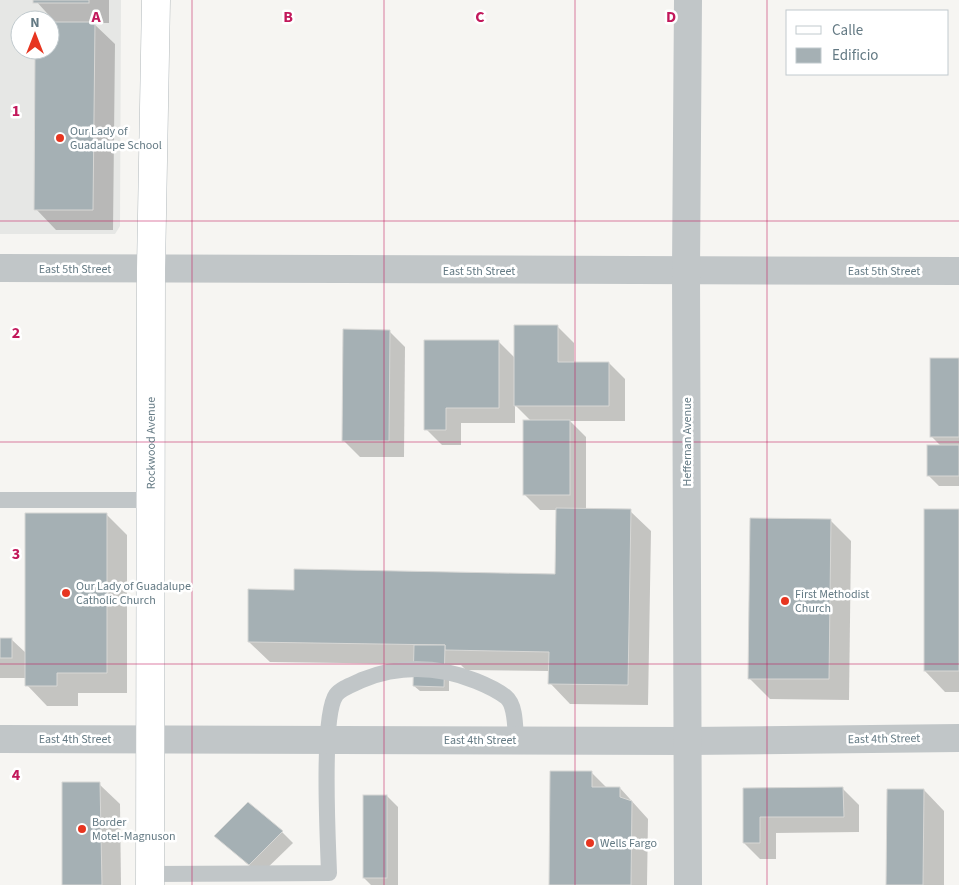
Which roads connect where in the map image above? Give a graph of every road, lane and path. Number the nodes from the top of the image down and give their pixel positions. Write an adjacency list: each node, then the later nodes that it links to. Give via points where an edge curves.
1 (156, 0): 4 (street, Rockwood Avenue)
2 (688, 0): 5 (street, Heffernan Avenue)
3 (0, 268): 4 (street, East 5th Street)
4 (151, 269): 5 (street, East 5th Street); 8 (street, Rockwood Avenue)
5 (686, 271): 6 (street, East 5th Street); 14 (street, Heffernan Avenue)
6 (959, 271)
7 (0, 500): 8 (lane)
8 (150, 500): 11 (street, Rockwood Avenue)
9 (959, 738): 14 (street, East 4th Street)
10 (0, 739): 11 (street, East 4th Street)
11 (149, 739): 12 (street, East 4th Street); 15 (street, Rockwood Avenue)
12 (327, 740): 13 (street, East 4th Street); 13 (lane, via 336,695 346,687 381,673 408,669 461,675 508,698 514,716); 15 (lane, via 329,872)
13 (516, 740): 14 (street, East 4th Street)
14 (688, 741): 16 (street, Heffernan Avenue)
15 (150, 879)
16 (688, 885)

